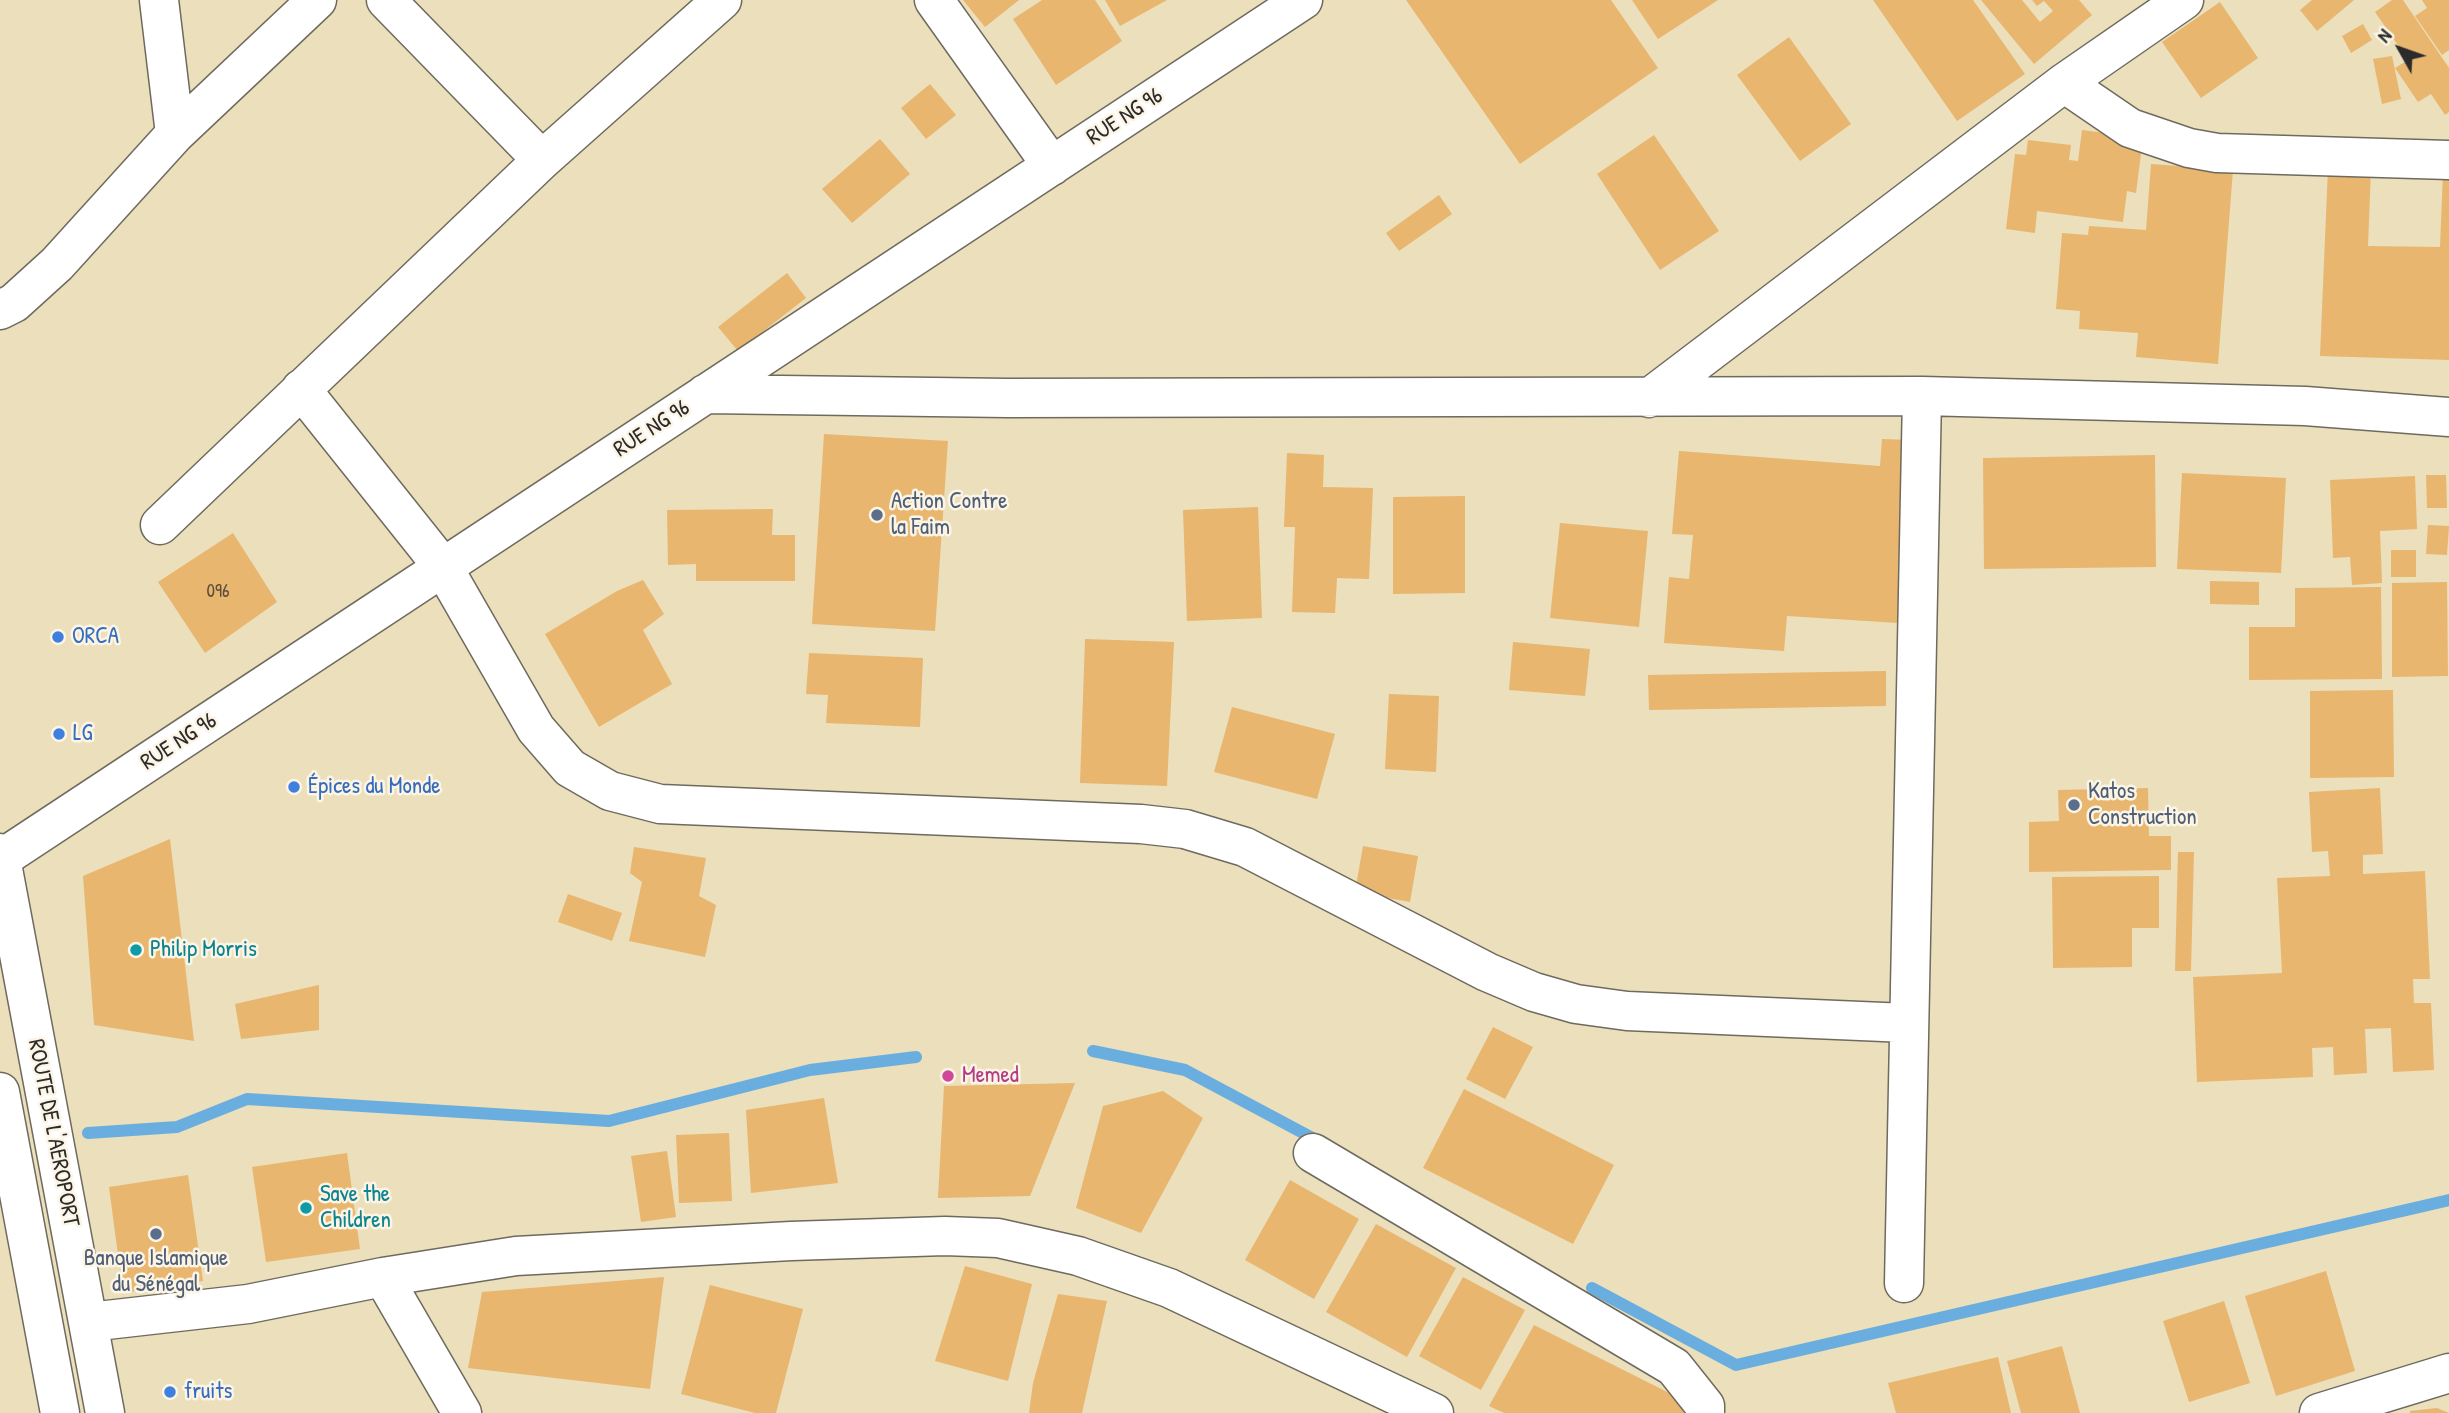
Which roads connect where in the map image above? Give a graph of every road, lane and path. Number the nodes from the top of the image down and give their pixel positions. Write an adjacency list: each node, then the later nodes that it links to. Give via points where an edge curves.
1 (159, 0): 9 (main road)
2 (317, 0): 9 (main road)
3 (386, 0): 10 (main road)
4 (722, 0): 10 (main road)
5 (934, 0): 12 (main road)
6 (2184, 0): 8 (main road)
7 (1280, 6): 12 (main road, RUE NG 96)
8 (2064, 83): 11 (main road, via 2130,128 2189,148 2217,153); 17 (main road)
9 (175, 134): 13 (main road, via 57,264)
10 (542, 160): 14 (main road)
11 (2449, 160)
12 (1052, 166): 15 (main road, RUE NG 96)
13 (0, 310)
14 (301, 389): 19 (main road); 20 (main road)
15 (705, 394): 17 (main road); 20 (main road, RUE NG 96)
16 (1922, 396): 17 (main road); 18 (main road, via 2305,407); 23 (main road)
17 (1649, 398)
18 (2449, 417)
19 (160, 524)
20 (443, 567): 22 (main road, RUE NG 96); 23 (main road, via 536,729 570,768 610,790 660,804 1185,829 1245,847 1487,972 1576,1004 1627,1011)
21 (0, 853): 22 (main road, ROUTE DE L'AEROPORT)
22 (1, 859): 28 (main road, ROUTE DE L'AEROPORT)
23 (1907, 1023): 27 (main road)
24 (0, 1092): 30 (main road, ROUTE DE L'AEROPORT)
25 (1313, 1153): 34 (main road, via 1674,1367)
26 (383, 1277): 28 (main road, via 248,1304); 32 (main road); 33 (main road, via 516,1256 709,1244 999,1238 1078,1256 1169,1288)
27 (1904, 1283)
28 (89, 1322): 31 (main road, ROUTE DE L'AEROPORT)
29 (2449, 1373): 35 (main road)
30 (60, 1413)
31 (105, 1413)
32 (462, 1413)
33 (1434, 1413)
34 (1706, 1413)
35 (2319, 1413)

